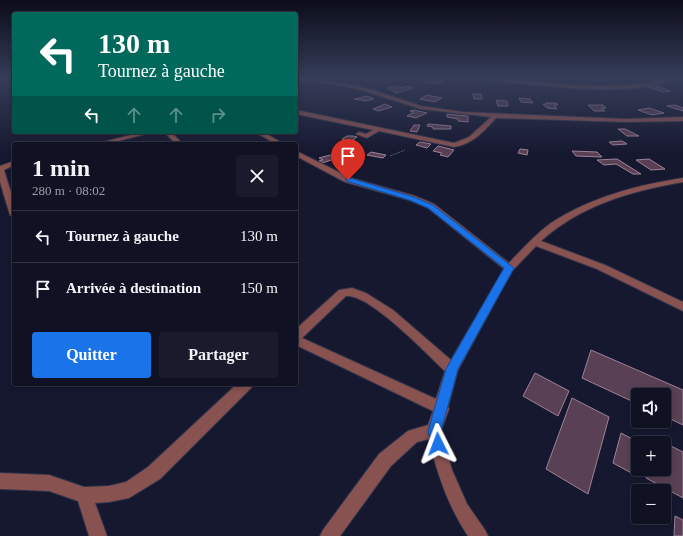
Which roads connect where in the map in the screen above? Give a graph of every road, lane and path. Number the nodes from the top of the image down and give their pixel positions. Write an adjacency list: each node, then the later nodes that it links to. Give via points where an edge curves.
1 (408, 103): 3 (street, via 427,109)
2 (298, 112): 5 (street)
3 (495, 116): 4 (street, via 636,121); 5 (street, via 470,139 459,145)
4 (683, 119)
5 (377, 130): 9 (street, via 366,136)
6 (142, 134): 10 (street)
7 (169, 134): 11 (street)
8 (262, 134): 12 (street)
9 (359, 134)
10 (107, 142)
11 (178, 142)
12 (277, 142)
13 (405, 150): 15 (path)
14 (298, 154): 21 (street, via 342,178 431,206)
15 (390, 156)
16 (12, 164): 17 (street)
17 (0, 170): 19 (street)
18 (683, 180): 20 (street, via 636,189 600,201 572,214)
19 (12, 209)
20 (535, 242): 21 (street); 22 (street, via 601,267)
21 (509, 268): 25 (street)
22 (683, 307)
23 (298, 334): 25 (street, via 343,293 352,292 388,313)
24 (298, 341): 27 (street)
25 (452, 369): 27 (street)
26 (244, 386): 30 (street, via 154,473 129,490)
27 (442, 409): 28 (street)
28 (434, 431): 32 (street, via 413,436 385,460); 33 (street, via 444,471 461,510)
29 (0, 482): 30 (street, via 50,483)
30 (84, 495): 31 (street)
31 (98, 536)
32 (329, 536)
33 (479, 536)

